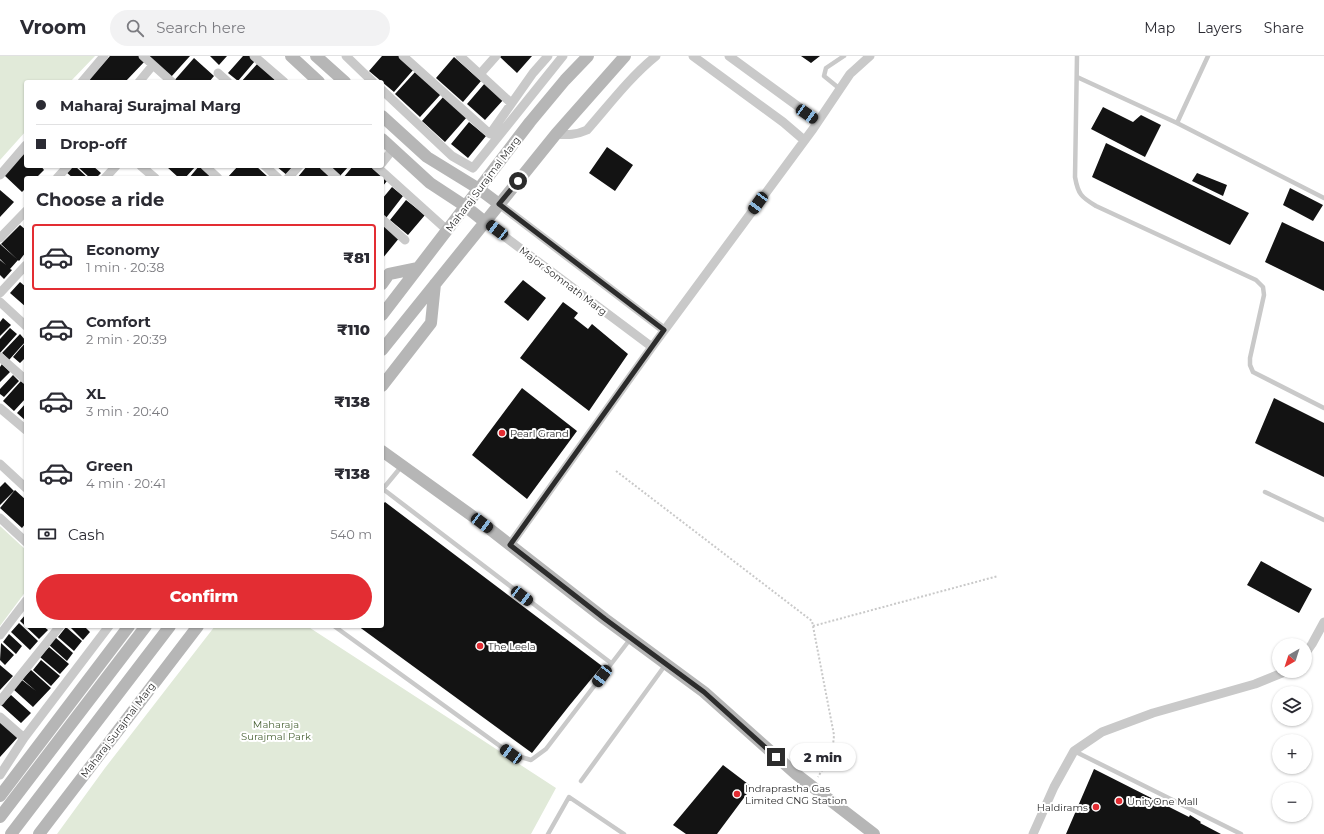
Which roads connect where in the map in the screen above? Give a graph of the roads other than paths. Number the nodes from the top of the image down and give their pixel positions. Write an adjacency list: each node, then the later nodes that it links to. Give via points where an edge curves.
1 (104, 56): 25 (street)
2 (143, 56): 21 (street)
3 (254, 56): 29 (street)
4 (291, 56): 30 (main road)
5 (316, 56): 31 (main road)
6 (346, 56): 32 (street)
7 (403, 56): 35 (street, via 490,134)
8 (460, 56): 23 (street)
9 (496, 56): 23 (street)
10 (548, 56): 35 (street)
11 (563, 56): 34 (street, via 473,168 452,156)
12 (588, 56): 61 (main road, Maharaj Surajmal Marg, via 530,122)
13 (625, 56): 39 (main road)
14 (656, 56): 39 (street, via 587,130 569,136)
15 (693, 56): 40 (street)
16 (728, 56): 37 (street)
17 (844, 56): 33 (lane, via 826,68 824,76)
18 (870, 56): 33 (street, via 850,74)
19 (1077, 56): 24 (lane)
20 (1208, 56): 38 (lane)
21 (153, 66): 26 (street); 27 (street)
22 (218, 74): 28 (street)
23 (480, 74): 35 (street)
24 (1077, 77): 38 (lane); 86 (lane, via 1075,177 1077,190 1082,198 1256,280 1263,287 1264,295 1250,358 1253,372)
25 (84, 80)
26 (141, 80)
27 (170, 80)
28 (226, 80)
29 (282, 80)
30 (317, 80)
31 (343, 80)
32 (371, 80)
33 (840, 89): 37 (street)
34 (384, 92)
35 (511, 104)
36 (384, 118): 61 (main road, via 427,157)
37 (818, 121): 40 (street)
38 (1177, 123): 62 (lane)
39 (556, 134): 63 (main road)
40 (804, 140): 79 (street)
41 (384, 141): 43 (main road, Major Somnath Marg)
42 (24, 147): 53 (street)
43 (393, 149): 44 (street); 64 (main road, Major Somnath Marg, via 430,183)
44 (384, 159)
45 (66, 168): 54 (street)
46 (114, 168): 55 (street)
47 (143, 168): 56 (street)
48 (207, 168): 57 (street)
49 (267, 168): 58 (street)
50 (297, 168): 59 (street)
51 (326, 168): 60 (street)
52 (382, 168): 68 (street)
53 (0, 175)
54 (59, 176)
55 (107, 176)
56 (153, 176)
57 (216, 176)
58 (276, 176)
59 (290, 176)
60 (335, 176)
61 (479, 189): 63 (main road); 64 (main road, Maharaj Surajmal Marg)
62 (1324, 198)
63 (499, 204): 67 (main road); 79 (street)
64 (465, 206): 67 (main road, Major Somnath Marg); 68 (main road, Maharaj Surajmal Marg)
65 (24, 213): 69 (street)
66 (384, 221): 70 (street)
67 (485, 222): 74 (main road); 80 (street, Major Somnath Marg)
68 (447, 230): 72 (main road, Maharaj Surajmal Marg)
69 (0, 238)
70 (405, 240)
71 (24, 266): 75 (street)
72 (418, 268): 73 (main road, via 389,274); 77 (main road, Maharaj Surajmal Marg)
73 (384, 281)
74 (435, 284): 81 (main road); 84 (main road, via 431,322)
75 (0, 293)
76 (0, 302): 78 (street)
77 (384, 313)
78 (24, 323)
79 (664, 330): 80 (street)
80 (652, 347): 98 (street)
81 (384, 348)
82 (0, 358): 83 (street)
83 (24, 378)
84 (384, 383)
85 (0, 408): 87 (street)
86 (1324, 408)
87 (24, 428)
88 (385, 455): 90 (main road)
89 (0, 464): 91 (street)
90 (402, 465): 92 (lane); 98 (main road)
91 (24, 486)
92 (384, 488)
93 (384, 492): 111 (lane)
94 (1265, 492): 96 (lane)
95 (0, 518): 97 (street)
96 (1324, 520)
97 (24, 540)
98 (510, 545): 109 (main road)
99 (24, 604): 108 (street)
100 (1324, 622): 110 (street)
101 (58, 628): 114 (street)
102 (107, 628): 116 (street)
103 (127, 628): 119 (main road)
104 (144, 628): 121 (main road)
105 (168, 628): 124 (main road)
106 (196, 628): 125 (main road, Maharaj Surajmal Marg)
107 (337, 628): 111 (lane, via 511,754 531,760 546,749)
108 (0, 636)
109 (631, 638): 111 (lane); 112 (main road)
110 (1312, 644)
111 (611, 663)
112 (666, 664): 120 (lane); 128 (main road, via 704,692 796,774)
113 (1272, 677): 117 (street, via 1120,724 1102,732)
114 (0, 701)
115 (0, 717): 116 (street)
116 (24, 738): 118 (street)
117 (1074, 751): 129 (street); 130 (lane)
118 (1, 773)
119 (12, 781): 121 (main road); 122 (main road)
120 (581, 782)
121 (23, 788): 123 (main road)
122 (0, 796)
123 (0, 817)
124 (12, 834)
125 (39, 834)
126 (548, 834): 127 (lane, via 569,797)
127 (624, 834)
128 (874, 834)
129 (1033, 834)
130 (1241, 834)

